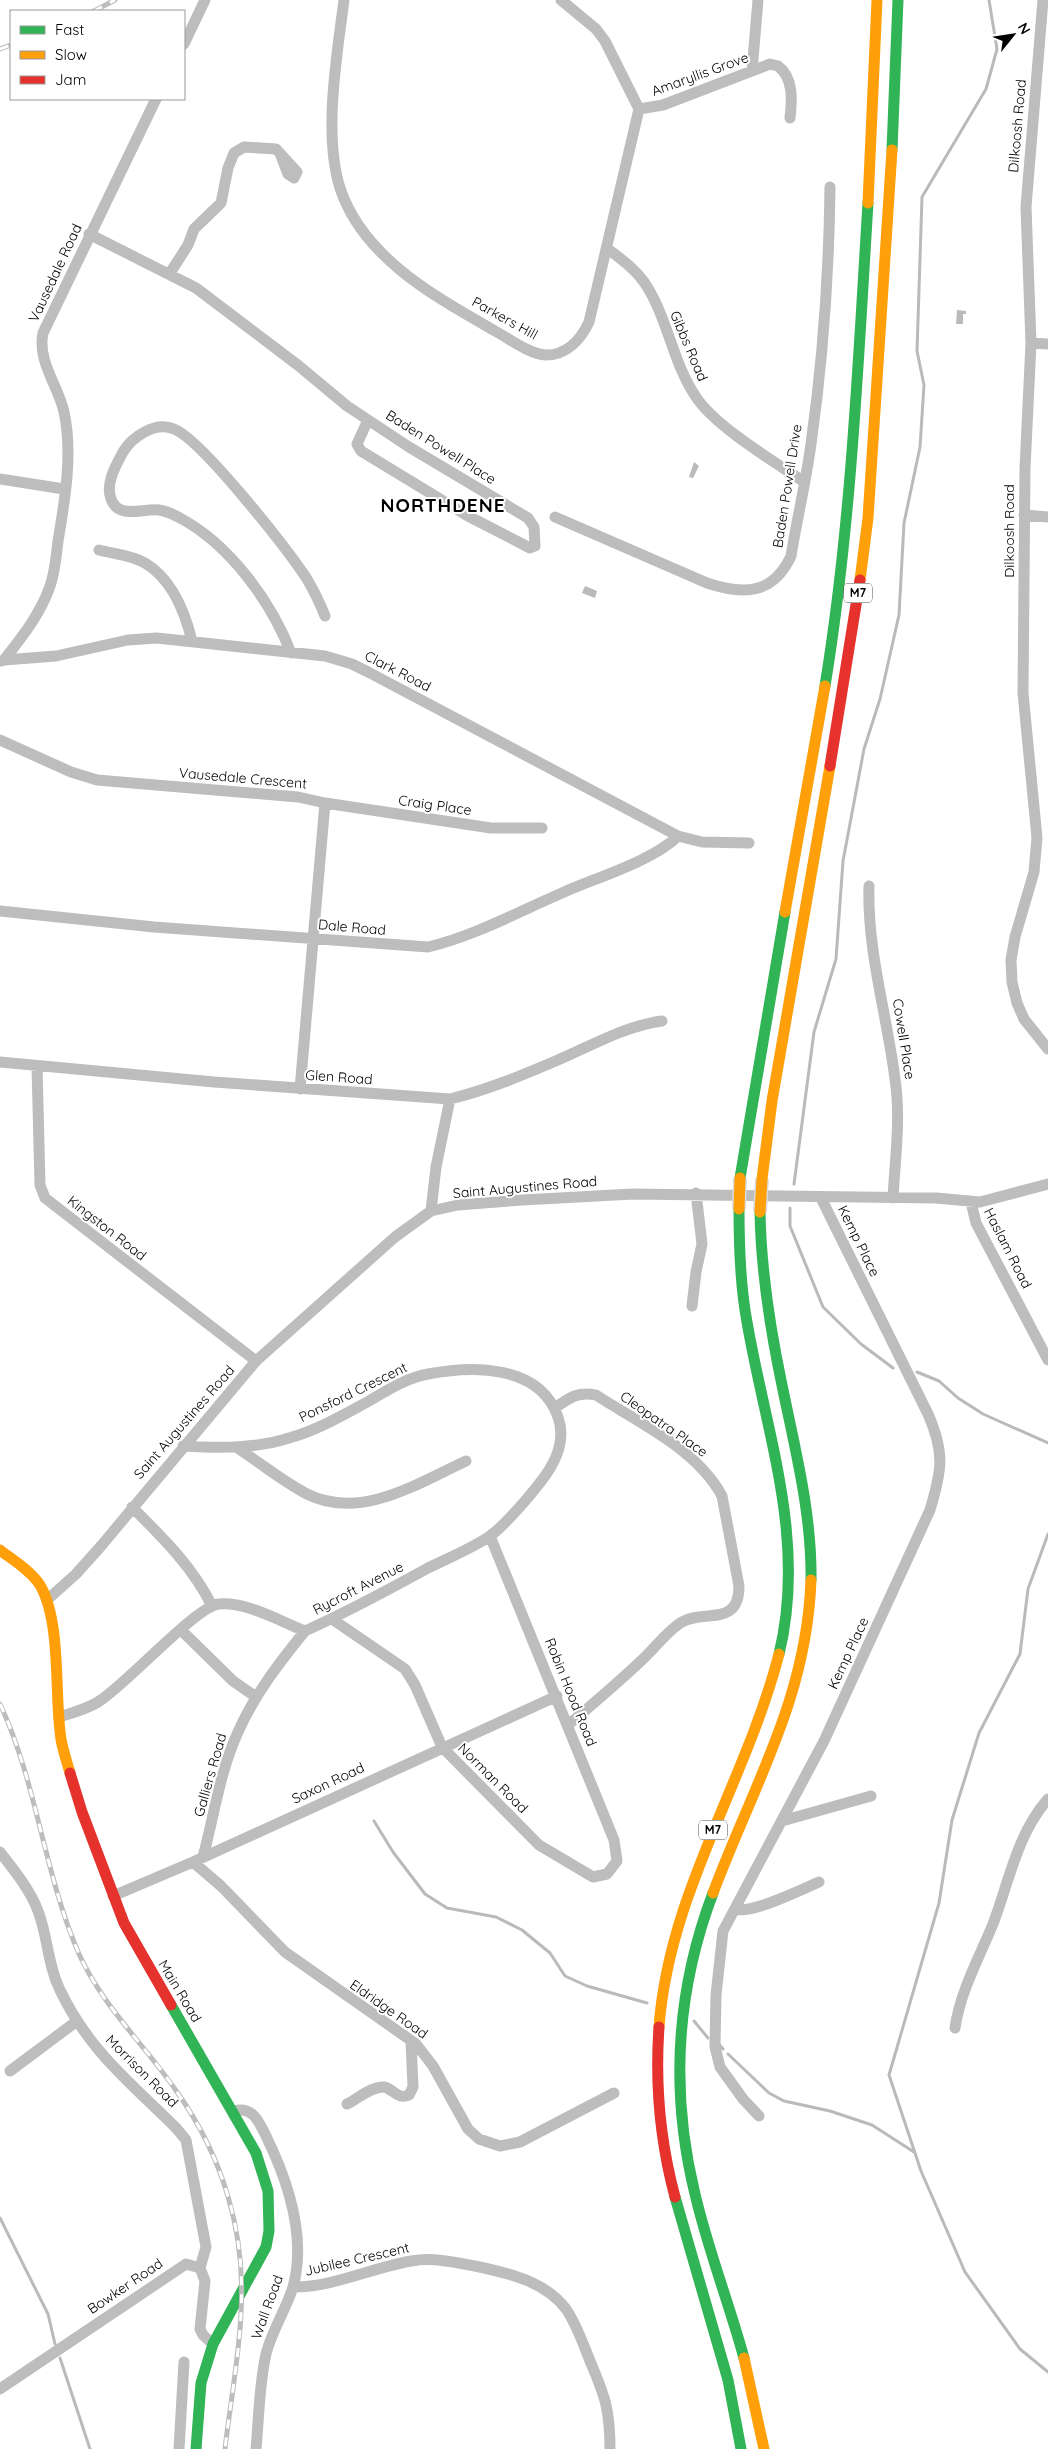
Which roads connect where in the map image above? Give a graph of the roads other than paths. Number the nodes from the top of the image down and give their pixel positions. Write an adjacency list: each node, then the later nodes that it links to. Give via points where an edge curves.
1 (205, 0): 8 (street)
2 (344, 0): 16 (street, Parkers Hill, via 334,99 336,166 346,202 384,256 417,283 465,314 546,355 565,349 582,336 589,322)
3 (561, 0): 11 (street, via 596,29 605,41)
4 (758, 0): 9 (street)
5 (877, 0): 102 (main road, M7, bridge, via 862,304 843,559 740,1178 741,1290 787,1517 790,1557 788,1600 781,1649 760,1719 699,1865 674,1936 658,2026 659,2115 667,2168 733,2399)
6 (898, 0): 103 (main road, M7, bridge, via 882,333 868,518 851,644 772,1102 760,1212 760,1248 769,1315 807,1508 812,1562 810,1613 784,1723 711,1894 694,1951 682,2009 679,2063 685,2142 696,2196 740,2342)
7 (1043, 0): 18 (street, Dilkoosh Road, via 1026,207)
8 (185, 42)
9 (752, 71): 11 (street, Amaryllis Grove, via 663,105); 12 (street, Amaryllis Grove, via 770,64 778,66 786,76 792,100)
10 (156, 100): 15 (street, Vausedale Road)
11 (639, 109): 16 (street, Parkers Hill)
12 (790, 118)
13 (280, 153): 17 (street, via 272,148 252,146 234,152 221,203 194,229 188,245)
14 (830, 187): 22 (street, Baden Powell Drive, via 828,280 812,436)
15 (89, 234): 17 (street, Baden Powell Place); 23 (street, Vausedale Road, via 48,321 41,345 65,419 68,448)
16 (608, 249): 22 (street, Gibbs Road, via 625,261 645,284 684,377 697,399 720,421)
17 (170, 272): 20 (street, Baden Powell Place, via 228,311)
18 (1031, 343): 19 (street); 24 (street, Dilkoosh Road)
19 (1048, 344)
20 (368, 420): 20 (street, Baden Powell Place, via 357,444 361,451 468,516 520,544 530,548 535,546 534,527 528,518)
21 (0, 479): 23 (street)
22 (803, 481): 25 (street, Baden Powell Drive, via 791,556 786,567 770,582 746,591 736,592 707,583)
23 (64, 489): 31 (street, Vausedale Road, via 50,588 27,630)
24 (1024, 515): 26 (street); 41 (street, Dilkoosh Road, via 1023,693 1038,838 1034,872 1011,960 1017,1004 1024,1019)
25 (555, 517)
26 (1048, 517)
27 (99, 550): 29 (street, via 144,563 158,574 178,601)
28 (325, 616): 30 (street, via 295,562 232,485 189,439 174,429 161,426 143,433 127,446 111,480 109,493 114,504 130,512 166,512 212,538 232,558 262,599 284,634)
29 (192, 641): 30 (street, Clark Road); 31 (street, Clark Road, via 141,638 56,656)
30 (291, 653): 35 (street, Clark Road, via 325,656 352,664)
31 (2, 660)
32 (0, 740): 33 (street, Vausedale Crescent, via 71,772 97,780 298,797)
33 (324, 803): 34 (street, Craig Place, via 491,828); 39 (street)
34 (542, 828)
35 (678, 836): 36 (street, Clark Road, via 702,842); 39 (street, Dale Road, via 665,847 634,862 441,944 410,947)
36 (749, 843)
37 (869, 886): 49 (street, Cowell Place, via 870,926 896,1081)
38 (0, 911): 39 (street, Dale Road)
39 (313, 939): 44 (street)
40 (662, 1021): 45 (street, Glen Road, via 624,1030 474,1094)
41 (1048, 1049)
42 (0, 1062): 43 (street, Glen Road)
43 (37, 1066): 44 (street, Glen Road); 54 (street, Kingston Road, via 40,1185 45,1198)
44 (300, 1089): 45 (street, Glen Road)
45 (450, 1100): 51 (street)
46 (1048, 1184): 50 (street, Saint Augustines Road)
47 (696, 1193): 48 (street, Saint Augustines Road); 51 (street, Saint Augustines Road, via 522,1200 458,1205); 52 (street, via 702,1244)
48 (821, 1198): 49 (street, Saint Augustines Road); 76 (street, Kemp Place, via 938,1435 942,1459 930,1510)
49 (893, 1198): 50 (street, Saint Augustines Road)
50 (971, 1202): 53 (street, Haslam Road, via 976,1223)
51 (431, 1211): 54 (street, Saint Augustines Road, via 395,1237)
52 (692, 1306)
53 (1048, 1360)
54 (256, 1361): 56 (street, Saint Augustines Road)
55 (555, 1408): 57 (street, Ponsford Crescent, via 548,1396 521,1378 494,1371 427,1374 390,1388 311,1431 264,1444); 60 (street, Rycroft Avenue, via 561,1426 560,1442 551,1470); 69 (street, Cleopatra Place, via 576,1394 596,1395 693,1460 722,1496 739,1586 738,1599 731,1609 711,1618 694,1618 680,1623)
56 (183, 1446): 57 (street, Ponsford Crescent); 59 (street, Saint Augustines Road)
57 (236, 1447): 58 (street, via 307,1494 344,1504 372,1502)
58 (466, 1461)
59 (132, 1507): 62 (street, Saint Augustines Road, via 76,1574); 63 (street, via 176,1554)
60 (490, 1536): 64 (street, Rycroft Avenue); 67 (street, Robin Hood Road)
61 (0, 1550): 62 (main road, Main Road, via 32,1575)
62 (47, 1600): 71 (main road, Main Road, via 53,1633)
63 (212, 1606): 65 (street); 66 (street, Rycroft Avenue, via 242,1606)
64 (332, 1619): 66 (street, Rycroft Avenue); 73 (street, Norman Road, via 398,1663 411,1676)
65 (181, 1630): 68 (street, via 233,1681); 71 (street, via 102,1700)
66 (305, 1631): 68 (street, Galliers Road)
67 (557, 1696): 70 (street, Robin Hood Road); 73 (street, Saxon Road)
68 (256, 1697): 80 (street, Galliers Road, via 228,1759)
69 (591, 1706): 70 (street); 72 (street)
70 (562, 1709): 72 (street, Robin Hood Road)
71 (59, 1717): 83 (main road, Main Road, via 66,1760)
72 (568, 1725): 81 (street, Robin Hood Road, via 614,1840)
73 (442, 1747): 80 (street, Saxon Road); 81 (street, Norman Road, via 528,1835 554,1856 594,1877 607,1874)
74 (870, 1796): 77 (street)
75 (1048, 1799): 86 (street, via 1031,1821 1014,1858 997,1914 959,2007)
76 (793, 1801): 77 (street); 78 (street, Kemp Place)
77 (810, 1814): 78 (street)
78 (782, 1821): 84 (street, Kemp Place)
79 (0, 1852): 85 (street, Morrison Road, via 31,1894 41,1919 55,1979)
80 (198, 1860): 83 (street, Saxon Road); 87 (street, Eldridge Road, via 285,1952)
81 (617, 1862)
82 (819, 1882): 84 (street, via 753,1908)
83 (112, 1896): 91 (main road, Main Road, via 145,1962)
84 (735, 1910): 92 (street, Kemp Place, via 723,1930 720,1950 715,2047 720,2067)
85 (77, 2022): 88 (street); 93 (street, Morrison Road, via 105,2060 186,2140 206,2247)
86 (955, 2028)
87 (411, 2041): 89 (street, Eldridge Road, via 434,2066 468,2129 479,2138 500,2146 520,2142); 90 (street, via 412,2092 405,2097 379,2088)
88 (10, 2071)
89 (614, 2093)
90 (347, 2104)
91 (234, 2111): 94 (street, Wall Road, via 247,2110 256,2119 280,2167 296,2234); 95 (main road, Main Road, via 263,2172 269,2204 269,2231 266,2247)
92 (759, 2116)
93 (200, 2268): 95 (street, via 205,2281 200,2329); 97 (street, Bowker Road, via 186,2264 175,2270)
94 (293, 2287): 100 (street, Wall Road, via 266,2353); 101 (street, Jubilee Crescent, via 317,2286 422,2260 454,2262 526,2280 553,2296 570,2317 606,2402)
95 (213, 2344): 99 (main road, Main Road, via 201,2383)
96 (184, 2362): 98 (street)
97 (0, 2389)
98 (179, 2449)
99 (196, 2449)
100 (256, 2449)
101 (610, 2449)
102 (741, 2449)
103 (764, 2449)

